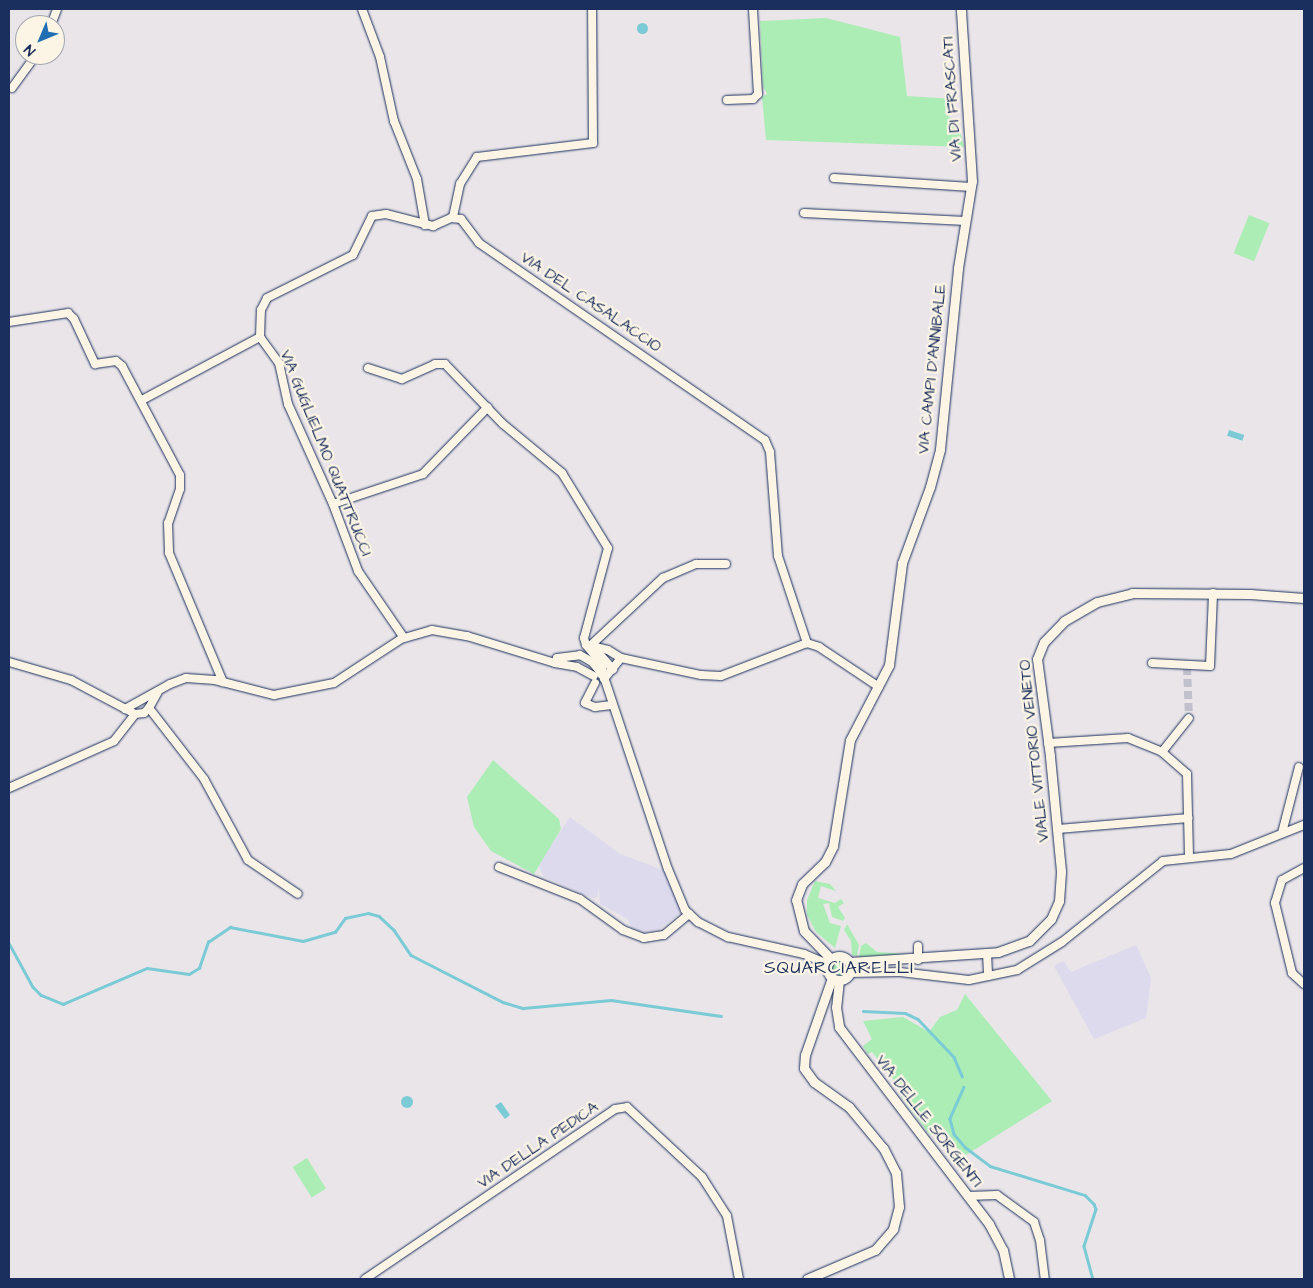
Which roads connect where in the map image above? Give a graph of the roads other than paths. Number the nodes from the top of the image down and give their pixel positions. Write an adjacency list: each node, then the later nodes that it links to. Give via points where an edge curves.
1 (362, 9): 13 (street, via 380,58 394,121 417,179)
2 (592, 9): 11 (street, via 593,144 477,157 460,184)
3 (753, 9): 7 (street, via 758,94 754,98)
4 (961, 9): 9 (main road, VIA DI FRASCATI)
5 (29, 65): 6 (street)
6 (12, 88)
7 (727, 100)
8 (834, 178): 9 (street, VIA DI FRASCATI)
9 (971, 187): 12 (main road, VIA DI FRASCATI)
10 (804, 213): 12 (street)
11 (454, 217): 13 (street, via 435,226); 24 (street, VIA DEL CASALACCIO, via 463,220 479,243 765,440 770,452 778,556)
12 (966, 221): 33 (main road, VIA CAMPI D'ANNIBALE, via 941,444 930,487 902,563 893,651)
13 (425, 225): 15 (street, via 386,214 372,216 352,256 267,298 261,310)
14 (9, 322): 17 (street, via 70,314 93,362 98,365 118,362)
15 (260, 337): 17 (street, VIA GUGLIELMO QUATTRUCCI); 19 (street, VIA GUGLIELMO QUATTRUCCI, via 277,360 288,404)
16 (368, 368): 18 (street, via 402,379 435,364 444,364)
17 (142, 400): 32 (street, via 180,475 180,489 168,523 169,553)
18 (488, 407): 19 (street, via 423,474); 25 (street, via 557,467 606,542 608,554 584,630)
19 (334, 504): 23 (street, VIA GUGLIELMO QUATTRUCCI, via 359,573)
20 (726, 564): 25 (street, via 696,564 663,578)
21 (1213, 593): 22 (main road, VIALE VITTORIO VENETO); 29 (street, via 1210,666); 40 (main road, VIALE VITTORIO VENETO, via 1123,594 1097,602 1064,621 1044,642 1037,659)
22 (1304, 598)
23 (404, 638): 27 (street, via 423,631 448,631); 32 (street, via 332,684 274,695)
24 (806, 642): 26 (street, via 717,676); 33 (street, via 824,650)
25 (587, 644): 26 (street); 30 (street, via 606,658); 31 (street, via 600,660)
26 (621, 658): 30 (street)
27 (556, 661): 31 (street); 31 (street, via 580,655 597,667)
28 (9, 662): 37 (street, via 71,680)
29 (1152, 663)
30 (612, 669): 31 (street)
31 (600, 678): 35 (street); 35 (street, via 585,703 595,707)
32 (223, 682): 34 (street, via 186,678)
33 (879, 687): 56 (main road, VIA CAMPI D'ANNIBALE, via 850,740 832,849 796,896 797,912 804,931)
34 (158, 692): 36 (street); 37 (street)
35 (612, 705): 52 (street, via 678,898)
36 (149, 708): 38 (street, via 144,713); 51 (street, via 204,779 248,860)
37 (125, 709): 38 (street)
38 (135, 714): 43 (street, via 114,741)
39 (1189, 718): 41 (street)
40 (1048, 744): 41 (street, via 1128,738); 46 (main road, VIALE VITTORIO VENETO)
41 (1162, 752): 44 (street, via 1187,774)
42 (1298, 767): 47 (street)
43 (9, 788)
44 (1189, 818): 46 (street); 48 (street)
45 (1304, 825): 47 (street)
46 (1058, 829): 54 (main road, VIALE VITTORIO VENETO, via 1060,894 1051,919 1029,941)
47 (1282, 833): 48 (street, via 1231,854)
48 (1189, 856): 59 (street, via 1164,861 1062,942 1017,970)
49 (499, 867): 52 (street, via 580,899 623,930 644,938 664,935)
50 (1304, 868): 61 (street, via 1282,880 1275,903 1292,973)
51 (298, 894)
52 (689, 914): 56 (street, via 735,940)
53 (918, 946): 55 (street)
54 (986, 954): 55 (main road, VIALE VITTORIO VENETO); 59 (street)
55 (918, 960): 57 (main road, VIALE VITTORIO VENETO)
56 (829, 961): 57 (main road, VIALE VITTORIO VENETO, via 841,956); 60 (main road)
57 (849, 962): 58 (main road)
58 (850, 973): 59 (street, via 900,972 969,980); 60 (main road)
59 (988, 976)
60 (835, 979): 62 (main road, VIA DELLE SORGENTI, via 838,1027); 65 (main road, via 805,1055 804,1068 814,1082 849,1107 893,1165 899,1186 899,1207 888,1237 864,1257)
61 (1304, 984)
62 (968, 1196): 66 (main road, VIA DELLE SORGENTI, via 999,1241); 67 (street, via 997,1195 1034,1222)
63 (365, 1279): 64 (street, VIA DELLA PEDICA, via 615,1109 627,1107 702,1177 728,1216)
64 (739, 1279)
65 (807, 1279)
66 (1009, 1279)
67 (1045, 1279)

